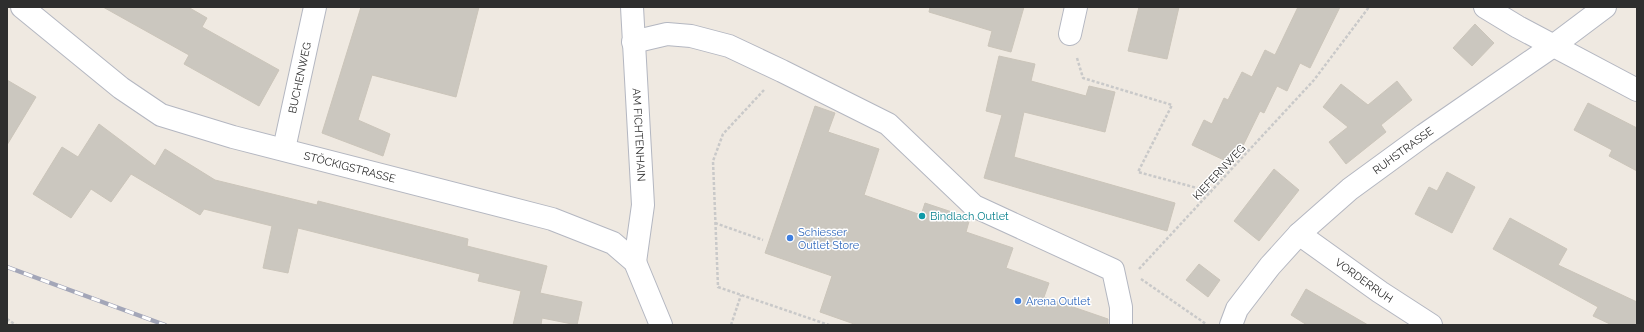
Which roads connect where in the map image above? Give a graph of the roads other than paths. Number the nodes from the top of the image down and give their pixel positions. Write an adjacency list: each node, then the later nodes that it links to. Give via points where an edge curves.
1 (22, 7): 11 (street, STÖCKIGSTRASSE, via 121,88 161,115 233,137)
2 (315, 7): 11 (street, BUCHENWEG)
3 (632, 7): 8 (street, AM FICHTENHAIN)
4 (1076, 7): 7 (street)
5 (1485, 7): 9 (street)
6 (1605, 7): 9 (street, RUHSTRASSE)
7 (1070, 34)
8 (633, 42): 13 (street, AM FICHTENHAIN, via 643,205); 15 (street, via 667,34 691,36 729,46 888,124 974,206 1113,270 1121,307)
9 (1553, 46): 10 (street); 12 (street, RUHSTRASSE, via 1350,189)
10 (1637, 90)
11 (284, 149): 13 (street, STÖCKIGSTRASSE, via 552,219 613,243)
12 (1299, 234): 16 (street, RUHSTRASSE, via 1237,309); 17 (street, VORDERRUH)
13 (636, 262): 14 (street, STÖCKIGSTRASSE)
14 (661, 325)
15 (1121, 325)
16 (1231, 325)
17 (1431, 325)

